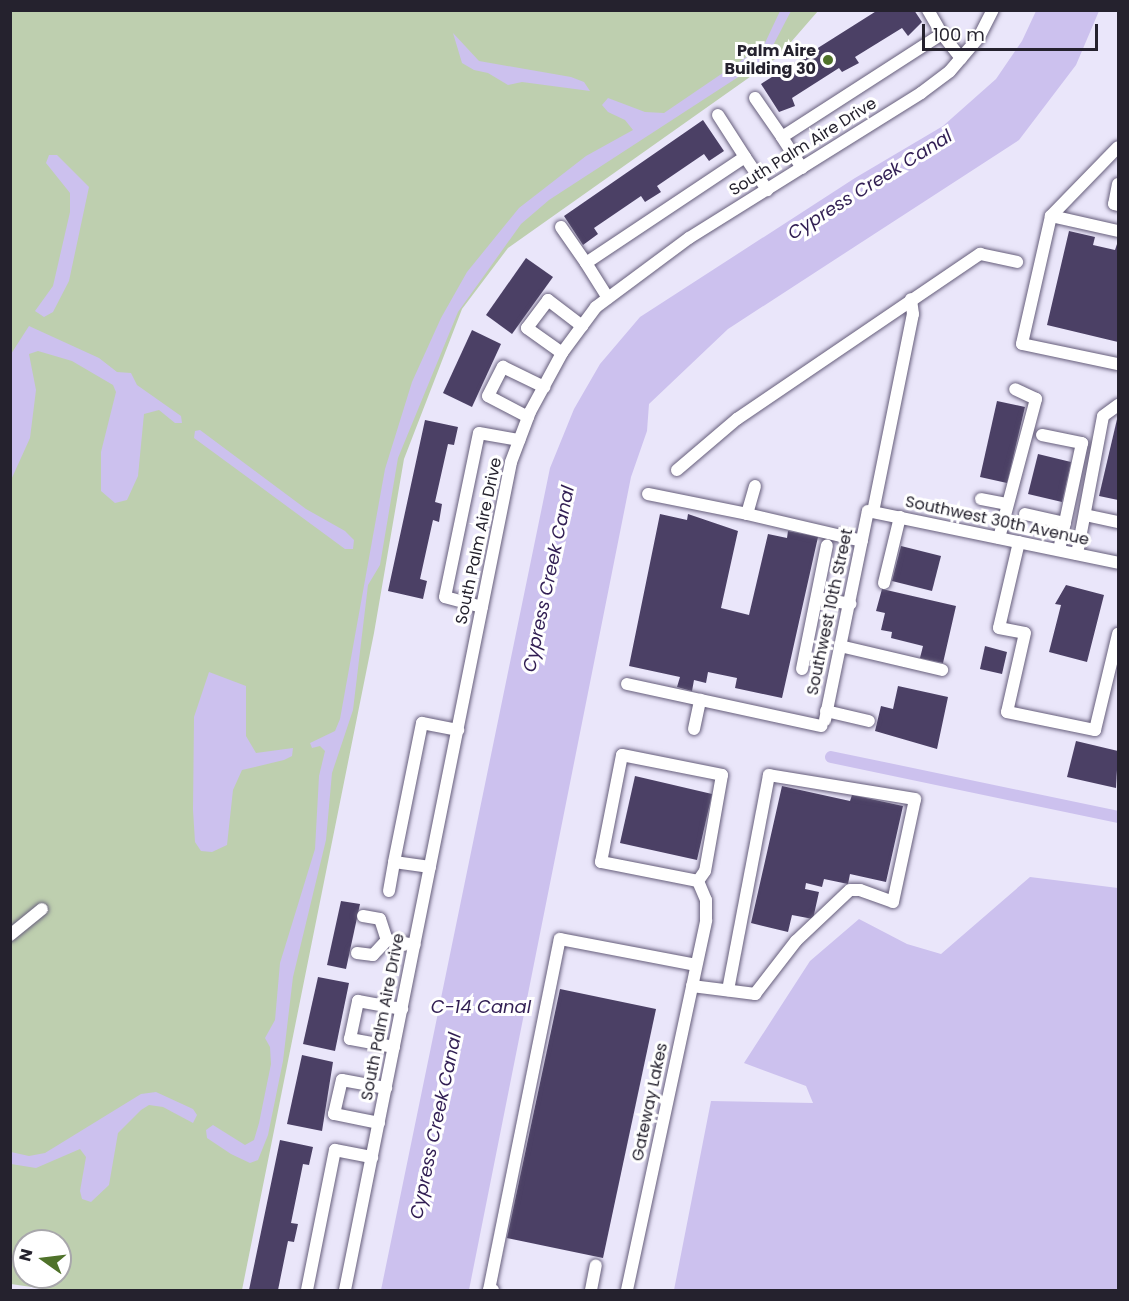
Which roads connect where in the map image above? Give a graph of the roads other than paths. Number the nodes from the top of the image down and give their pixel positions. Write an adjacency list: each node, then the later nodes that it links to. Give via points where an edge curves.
1 (928, 10): 3 (street)
2 (993, 10): 4 (street, South Palm Aire Drive)
3 (942, 34): 4 (street); 7 (street)
4 (961, 58): 10 (street, South Palm Aire Drive, via 921,93)
5 (755, 98): 7 (street)
6 (718, 115): 9 (street)
7 (782, 137): 10 (street)
8 (1119, 147): 14 (street)
9 (745, 157): 12 (street); 17 (street)
10 (802, 168): 12 (street, South Palm Aire Drive)
11 (1119, 184): 13 (street, via 1114,204)
12 (767, 190): 19 (street, South Palm Aire Drive, via 689,238)
13 (1119, 205)
14 (1051, 216): 16 (street); 23 (street, via 1022,344)
15 (561, 227): 17 (street)
16 (1119, 231)
17 (585, 262): 19 (street)
18 (1017, 262): 20 (street, via 980,254)
19 (608, 298): 21 (street, South Palm Aire Drive)
20 (911, 299): 30 (street, via 737,419); 35 (street, Southwest 10th Street, via 913,314)
21 (582, 326): 22 (street, South Palm Aire Drive); 22 (street, via 548,300 527,328)
22 (562, 353): 24 (street, South Palm Aire Drive)
23 (1119, 364)
24 (544, 387): 27 (street, South Palm Aire Drive); 27 (street, via 503,367 488,396)
25 (1015, 389): 34 (street, via 1036,399)
26 (1119, 405): 38 (street, via 1103,416)
27 (528, 417): 29 (street, South Palm Aire Drive)
28 (1042, 435): 41 (street, via 1082,443)
29 (519, 440): 52 (street, South Palm Aire Drive, via 511,462); 52 (street, via 479,433 445,597)
30 (677, 470)
31 (755, 486): 36 (street)
32 (648, 494): 36 (street)
33 (981, 499): 34 (street)
34 (1006, 504): 42 (street)
35 (871, 511): 39 (street, Southwest 30th Avenue); 43 (street, Southwest 10th Street)
36 (747, 514): 43 (street)
37 (1025, 514): 41 (street)
38 (1085, 515): 40 (street); 47 (street)
39 (900, 517): 42 (street, Southwest 30th Avenue); 49 (street)
40 (1119, 522)
41 (1065, 523): 46 (street)
42 (999, 538): 44 (street, Southwest 30th Avenue)
43 (862, 542): 51 (street, Southwest 10th Street)
44 (1019, 542): 46 (street, Southwest 30th Avenue); 53 (street, via 999,628 1025,633 1007,712 1095,730)
45 (827, 545): 50 (street)
46 (1059, 550): 47 (street, Southwest 30th Avenue)
47 (1077, 554): 48 (street, Southwest 30th Avenue)
48 (1119, 563)
49 (884, 583)
50 (817, 598): 51 (street); 55 (street)
51 (850, 604): 54 (street, Southwest 10th Street)
52 (483, 607): 62 (street, South Palm Aire Drive)
53 (1119, 634)
54 (840, 646): 56 (street); 59 (street, Southwest 10th Street)
55 (802, 669)
56 (942, 670)
57 (627, 684): 58 (street)
58 (700, 700): 59 (street); 61 (street)
59 (824, 719): 60 (street)
60 (869, 721)
61 (694, 729)
62 (458, 730): 63 (street, via 422,723); 64 (street, South Palm Aire Drive)
63 (394, 862): 64 (street); 66 (street)
64 (430, 867): 71 (street, South Palm Aire Drive)
65 (698, 881): 65 (street, via 601,862 622,755 722,775 705,871); 73 (street, Gateway Lakes, via 706,900 706,920)
66 (389, 891)
67 (42, 909): 69 (street)
68 (363, 916): 70 (street, via 380,919)
69 (10, 935)
70 (387, 940): 71 (street); 72 (street, via 373,956)
71 (415, 945): 76 (street, South Palm Aire Drive)
72 (357, 953)
73 (696, 965): 74 (street, Gateway Lakes); 84 (street, via 560,939 489,1290)
74 (692, 986): 75 (street); 86 (street, Gateway Lakes)
75 (728, 990): 75 (street, via 755,994 796,941 850,890 893,902 915,799 769,775)
76 (402, 1009): 77 (street, South Palm Aire Drive); 77 (street, via 358,1001 350,1039)
77 (394, 1047): 78 (street, South Palm Aire Drive)
78 (386, 1088): 79 (street, South Palm Aire Drive); 79 (street, via 342,1080 334,1114)
79 (379, 1123): 80 (street, South Palm Aire Drive)
80 (372, 1157): 82 (street, via 335,1149); 83 (street, South Palm Aire Drive)
81 (596, 1265): 85 (street)
82 (307, 1290)
83 (345, 1290)
84 (493, 1290)
85 (591, 1290)
86 (627, 1290)

